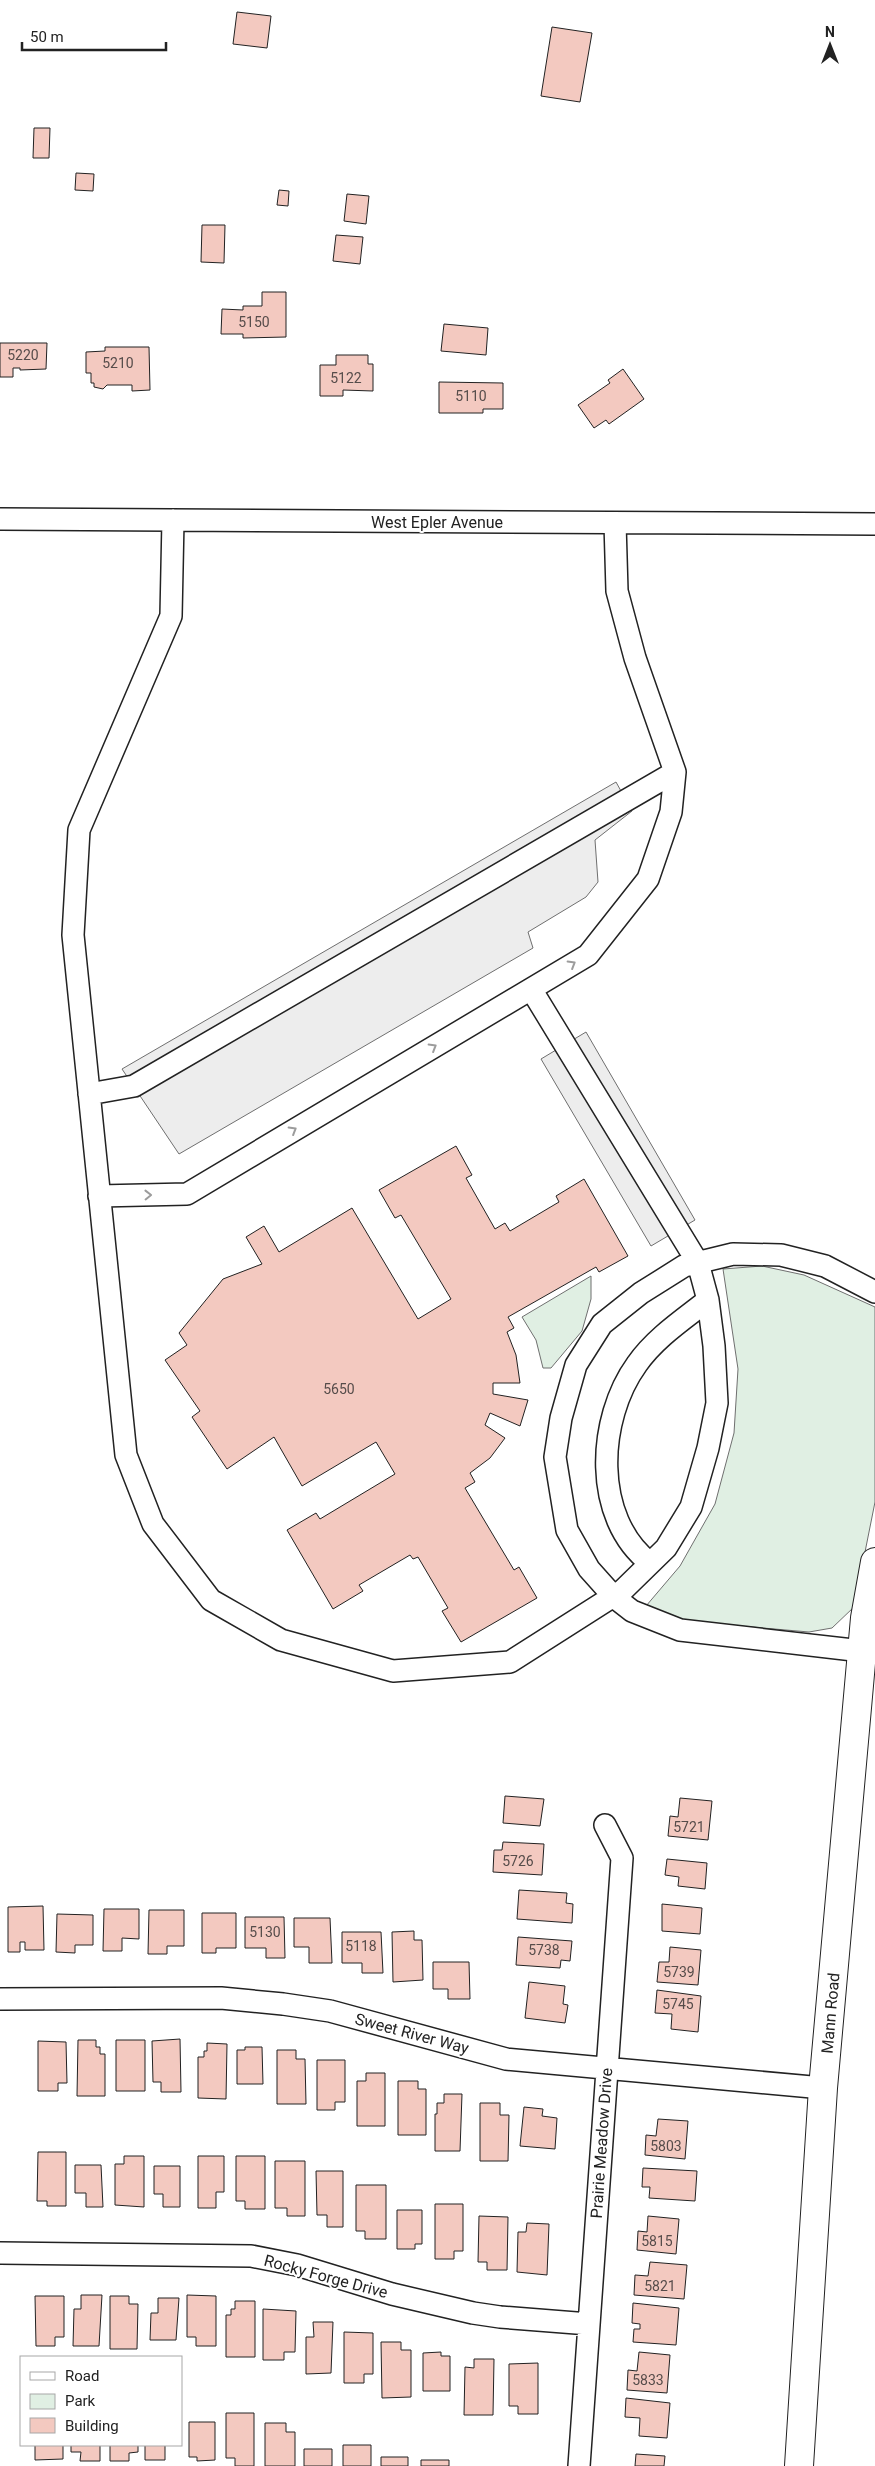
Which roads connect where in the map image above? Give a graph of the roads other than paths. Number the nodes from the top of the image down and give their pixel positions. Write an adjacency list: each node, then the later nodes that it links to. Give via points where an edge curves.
1 (0, 519): 2 (street, West Epler Avenue)
2 (174, 520): 3 (street, West Epler Avenue); 7 (street, via 171,616 79,830 73,935)
3 (615, 523): 4 (street, West Epler Avenue); 5 (street, via 617,591 635,658)
4 (875, 524)
5 (675, 772): 6 (street, one-way to 5, via 588,955 648,879 671,812); 7 (street, via 134,1086)
6 (531, 989): 8 (street, one-way to 6, via 187,1194); 9 (street)
7 (89, 1094): 8 (street)
8 (100, 1196): 14 (street, via 126,1455 153,1524 211,1600 281,1640 393,1671 510,1662)
9 (698, 1263): 10 (street, via 733,1254 781,1255 825,1266); 11 (street); 14 (street, via 684,1266 641,1293 602,1324 576,1365 561,1418 555,1457 567,1530 589,1569)
10 (875, 1292)
11 (708, 1300): 13 (street, via 717,1403 708,1448 691,1507 666,1548); 13 (street, via 661,1338 637,1363 619,1394 612,1421 607,1461 610,1503 624,1532 640,1556)
12 (875, 1562): 15 (main road, Mann Road)
13 (650, 1563): 14 (street)
14 (614, 1597): 15 (street, via 632,1611 680,1630)
15 (862, 1651): 19 (main road, Mann Road)
16 (605, 1825): 18 (street, Prairie Meadow Drive, via 622,1858)
17 (0, 1998): 18 (street, Sweet River Way, via 220,1998 283,2004 330,2011 506,2059)
18 (607, 2068): 19 (street, Sweet River Way); 21 (street, Prairie Meadow Drive)
19 (823, 2088): 23 (main road, Mann Road)
20 (0, 2253): 21 (street, Rocky Forge Drive, via 251,2256 297,2265 392,2294 473,2313)
21 (589, 2324): 22 (street, Prairie Meadow Drive)
22 (579, 2466)
23 (799, 2466)

